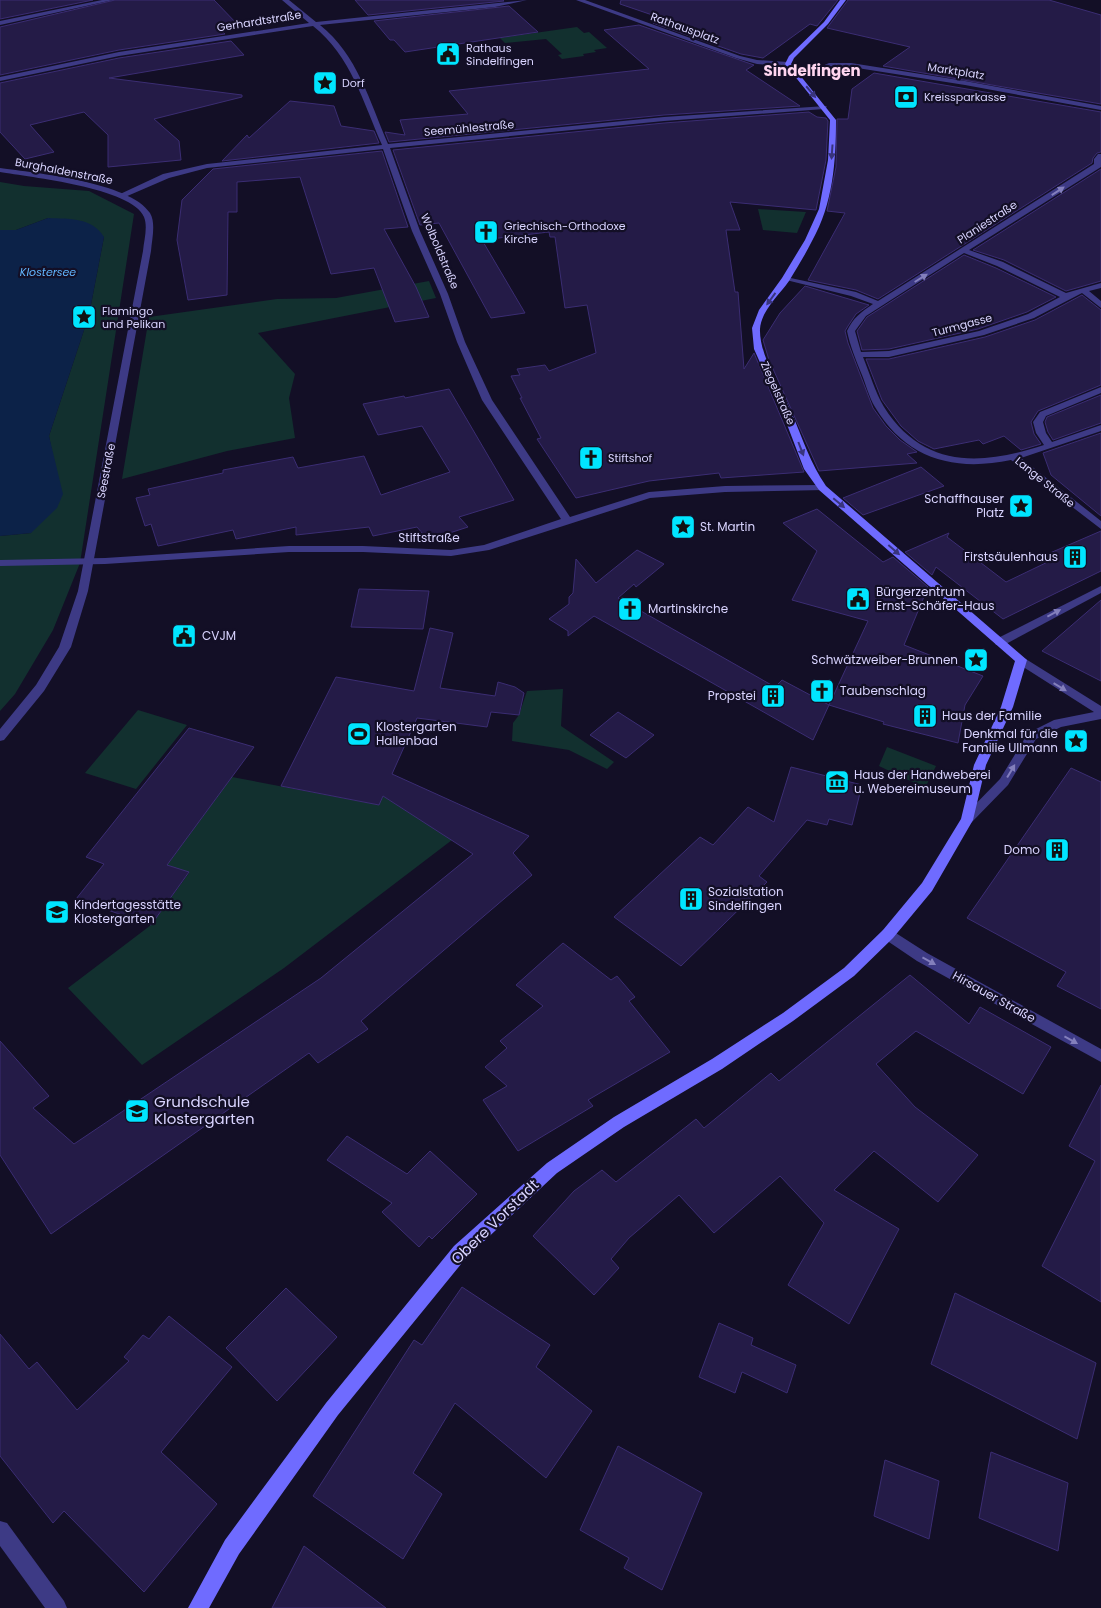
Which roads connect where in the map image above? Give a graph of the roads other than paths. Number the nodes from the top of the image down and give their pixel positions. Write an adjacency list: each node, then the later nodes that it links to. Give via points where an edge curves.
1 (110, 0): 6 (street)
2 (286, 0): 7 (street, Wolboldstraße)
3 (524, 0): 7 (street, Gerhardtstraße)
4 (579, 0): 8 (street, Rathausplatz, via 738,57)
5 (843, 0): 8 (main road)
6 (0, 23)
7 (316, 23): 10 (street, Gerhardtstraße, via 191,42); 13 (street, Wolboldstraße, via 332,37 350,63)
8 (788, 64): 11 (main road, Ziegelstraße, one-way to 11)
9 (810, 77): 12 (street, Marktplatz, via 819,68 834,64 851,65)
10 (0, 79)
11 (824, 106): 13 (street, Seemühlestraße); 18 (main road, Ziegelstraße, one-way to 18, via 834,123 829,181 809,240)
12 (1101, 108)
13 (386, 147): 16 (street, Seemühlestraße, via 207,166 166,176); 30 (street, Wolboldstraße, via 416,231 487,400)
14 (1101, 156): 17 (street, Planiestraße, one-way to 14, via 1098,165)
15 (0, 170): 16 (street, Burghaldenstraße)
16 (122, 195): 32 (street, Seestraße, via 135,201 147,214 149,233)
17 (965, 251): 21 (street, via 1000,264); 22 (street, Planiestraße, one-way to 17)
18 (786, 279): 22 (street, via 853,294); 29 (main road, Ziegelstraße, one-way to 29, via 763,310 756,328 758,349 809,469)
19 (1101, 286): 20 (street, Turmgasse)
20 (1083, 290): 21 (street, Turmgasse); 23 (street)
21 (1067, 297): 24 (street, Turmgasse, via 1031,316 980,333 896,353)
22 (880, 304): 24 (street, Planiestraße, via 863,314 850,331)
23 (1101, 305)
24 (858, 355): 28 (street, Planiestraße, via 879,405 901,434 919,448 938,457 964,462)
25 (1101, 390): 27 (street, via 1043,414 1038,422)
26 (1101, 428): 27 (street, Lange Straße)
27 (1049, 445): 28 (street, Lange Straße)
28 (1012, 456): 31 (street, Lange Straße)
29 (822, 488): 30 (street, Stiftstraße, via 725,489 658,494); 35 (main road, Ziegelstraße, one-way to 35)
30 (567, 520): 32 (street, Stiftstraße, via 486,548 451,553 289,549)
31 (1101, 526)
32 (88, 561): 33 (street, Stiftstraße); 38 (street, Seestraße, via 83,591 64,647 40,688)
33 (0, 563)
34 (1101, 589): 35 (street, one-way to 34)
35 (1000, 642): 36 (main road, Ziegelstraße)
36 (1021, 660): 37 (street, one-way to 37); 39 (main road, Obere Vorstadt, via 1007,707 980,765)
37 (1101, 713): 39 (street, one-way to 37, via 1004,782 1032,736 1058,722)
38 (0, 737)
39 (967, 820): 40 (main road, Obere Vorstadt, via 928,888)
40 (888, 934): 41 (street, Hirsauer Straße, one-way to 41, via 922,957); 44 (main road, Obere Vorstadt, via 849,972 788,1017 619,1122 552,1168 460,1252 332,1409 264,1501 232,1547)
41 (1101, 1056)
42 (0, 1530): 43 (street)
43 (57, 1608)
44 (198, 1608)

